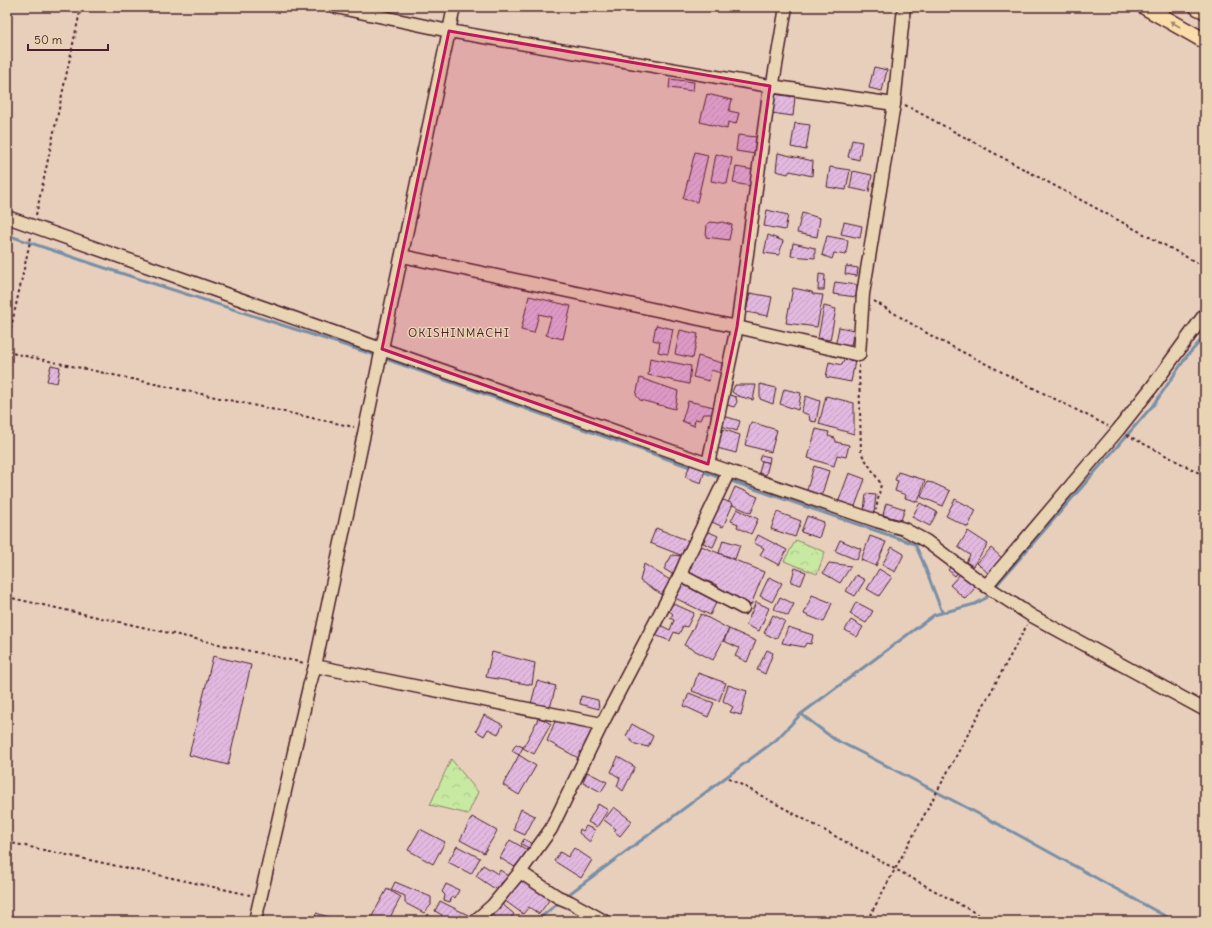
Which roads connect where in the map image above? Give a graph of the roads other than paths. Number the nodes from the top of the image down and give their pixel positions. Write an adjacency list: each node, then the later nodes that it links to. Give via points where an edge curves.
1 (336, 7): 8 (street)
2 (454, 7): 8 (street)
3 (786, 7): 10 (street, via 773,83)
4 (904, 7): 11 (street)
5 (1145, 7): 9 (main road, one-way to 5)
6 (1197, 7): 7 (main road)
7 (1205, 11)
8 (449, 31): 10 (street); 13 (street)
9 (1205, 41)
10 (770, 86): 11 (street); 15 (street)
11 (894, 104): 15 (street, via 863,294 859,355)
12 (7, 217): 16 (street)
13 (402, 256): 15 (street); 16 (street)
14 (1205, 314): 20 (street, via 1118,430)
15 (737, 327): 17 (street)
16 (382, 349): 17 (street); 22 (street)
17 (708, 464): 18 (street)
18 (729, 471): 19 (street); 20 (street, via 904,529 926,541)
19 (680, 575): 21 (street); 24 (street)
20 (986, 586): 23 (street, via 1032,616)
21 (743, 608)
22 (315, 666): 24 (street); 26 (street)
23 (1205, 710)
24 (602, 724): 25 (street, via 551,829)
25 (520, 872): 27 (street, via 493,905); 28 (street, via 558,897)
26 (255, 921)
27 (475, 921)
28 (604, 921)

